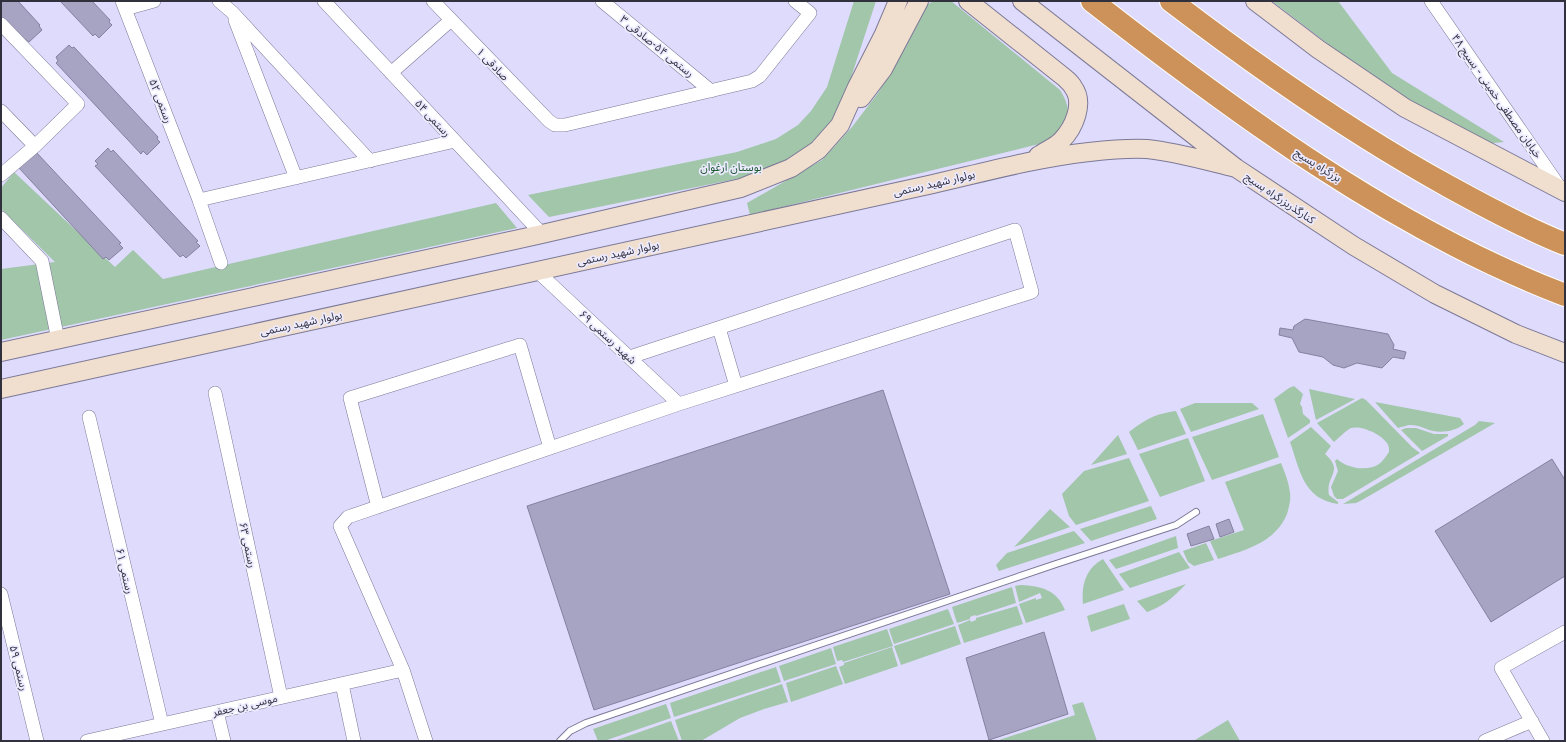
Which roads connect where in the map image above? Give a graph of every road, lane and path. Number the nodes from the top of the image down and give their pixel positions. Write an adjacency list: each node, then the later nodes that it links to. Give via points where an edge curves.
1 (154, 1): 16 (street)
2 (219, 1): 17 (street)
3 (324, 1): 21 (street, رستمی ۵۴)
4 (433, 1): 18 (street, صادقی ۱)
5 (602, 1): 22 (street, رستمی ۵۴-صادقی ۳)
6 (795, 1): 22 (street, via 810,13 760,76 744,83)
7 (898, 1): 24 (main road)
8 (919, 1): 24 (main road, via 883,69)
9 (968, 1): 28 (main road, via 1074,87 1077,96 1077,117 1071,128 1061,141)
10 (1022, 1): 29 (main road, کنارگذربزرگراه بسیج)
11 (1092, 1): 39 (highway, بزرگراه بسیج, via 1210,91 1298,152 1376,201 1527,281)
12 (1171, 1): 20 (highway)
13 (1182, 1): 20 (highway)
14 (1255, 1): 32 (main road, via 1318,49 1405,108)
15 (1431, 1): 32 (street, خیابان مصطفی خمینی - بسیج ۴۸)
16 (124, 5): 33 (street, رستمی ۵۲)
17 (232, 12): 27 (street); 31 (street)
18 (450, 20): 21 (street); 22 (street, صادقی ۱, via 555,125 565,125)
19 (1, 24): 26 (street, via 78,104)
20 (1212, 32): 36 (highway, via 1325,112 1400,160 1479,203)
21 (391, 73): 25 (street, رستمی ۵۴)
22 (711, 91)
23 (1, 111): 26 (street)
24 (840, 125): 35 (main road, via 818,150 791,168 741,188)
25 (455, 141): 27 (street); 35 (street, رستمی ۵۴)
26 (35, 146): 30 (street)
27 (370, 161): 31 (street)
28 (1028, 161): 29 (main road, بولوار شهید رستمی, via 1108,150 1145,149 1175,153); 38 (main road, بولوار شهید رستمی)
29 (1236, 168): 43 (main road, کنارگذربزرگراه بسیج, via 1354,246 1435,294 1516,334)
30 (1, 175)
31 (296, 178): 33 (street)
32 (1564, 192)
33 (199, 200): 37 (street, رستمی ۵۲)
34 (1, 218): 41 (street, via 42,261)
35 (542, 234): 41 (main road)
36 (1565, 244)
37 (222, 263)
38 (537, 271): 44 (street, شهید رستمی ۶۹); 46 (main road, بولوار شهید رستمی)
39 (1565, 295)
40 (718, 328): 44 (street); 45 (street); 45 (street, via 1015,230 1032,292)
41 (58, 340): 42 (main road)
42 (1, 352)
43 (1565, 353)
44 (630, 357): 48 (street, شهید رستمی ۶۹)
45 (736, 386): 48 (street)
46 (1, 389)
47 (215, 393): 57 (street, رستمی ۶۳)
48 (679, 404): 50 (street)
49 (89, 417): 60 (street, رستمی ۶۱)
50 (550, 448): 51 (street); 51 (street, via 520,345 350,398)
51 (378, 507): 55 (street, via 348,517 340,526)
52 (1196, 512): 66 (lane, via 1176,525 586,723 570,731)
53 (1, 594): 62 (street, رستمی ۵۹)
54 (1565, 632): 59 (street, via 1501,668)
55 (403, 670): 56 (street, موسی بن جعفر); 65 (street)
56 (342, 684): 57 (street, موسی بن جعفر); 64 (street)
57 (281, 697): 58 (street, موسی بن جعفر)
58 (217, 712): 60 (street, موسی بن جعفر); 63 (street)
59 (1532, 721): 67 (street); 68 (street)
60 (162, 724): 61 (street, موسی بن جعفر)
61 (95, 740)
62 (37, 741)
63 (224, 741)
64 (354, 741)
65 (426, 741)
66 (560, 741)
67 (1485, 741)
68 (1542, 741)

